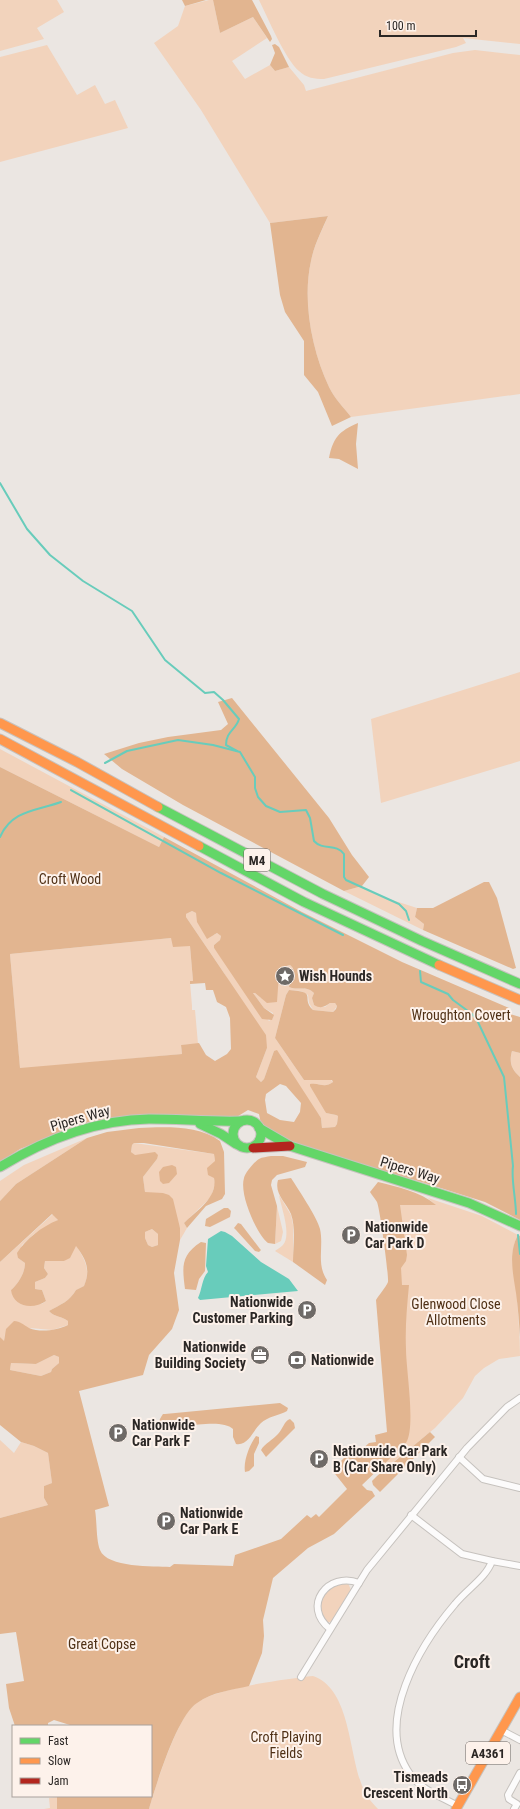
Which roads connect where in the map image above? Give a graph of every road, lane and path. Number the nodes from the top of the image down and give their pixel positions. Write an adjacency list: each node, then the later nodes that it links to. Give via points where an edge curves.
1 (0, 723): 3 (main road, M4, via 78,762 322,894)
2 (0, 739): 4 (main road, M4, via 305,902)
3 (520, 984)
4 (520, 1000)
5 (241, 1121): 6 (main road, Pipers Way); 7 (main road, via 250,1120); 8 (main road, via 234,1133)
6 (197, 1122): 8 (main road, Pipers Way); 11 (main road, Pipers Way, via 148,1119 117,1121 72,1131 51,1139)
7 (259, 1128): 9 (main road, Pipers Way); 10 (main road, via 259,1140)
8 (236, 1144): 10 (main road, via 245,1149)
9 (290, 1146): 10 (main road, Pipers Way); 12 (main road, Pipers Way, via 469,1203)
10 (253, 1148)
11 (0, 1167)
12 (520, 1226)
13 (520, 1398): 14 (street, via 506,1406)
14 (459, 1457): 15 (street, via 483,1479); 16 (street)
15 (520, 1488)
16 (411, 1515): 17 (street, via 462,1554); 19 (street)
17 (492, 1561): 18 (street); 27 (street, via 485,1575 468,1588 449,1610 420,1653 404,1689 396,1726 403,1762 410,1774 418,1783)
18 (520, 1566)
19 (359, 1583): 20 (street); 20 (street, via 345,1580 337,1582 321,1594 318,1615)
20 (330, 1629): 21 (street)
21 (301, 1677)
22 (520, 1697): 23 (main road, A4361)
23 (501, 1730): 24 (street); 27 (main road, A4361)
24 (520, 1740)
25 (520, 1773): 26 (street, via 508,1795)
26 (517, 1806)
27 (457, 1808)

